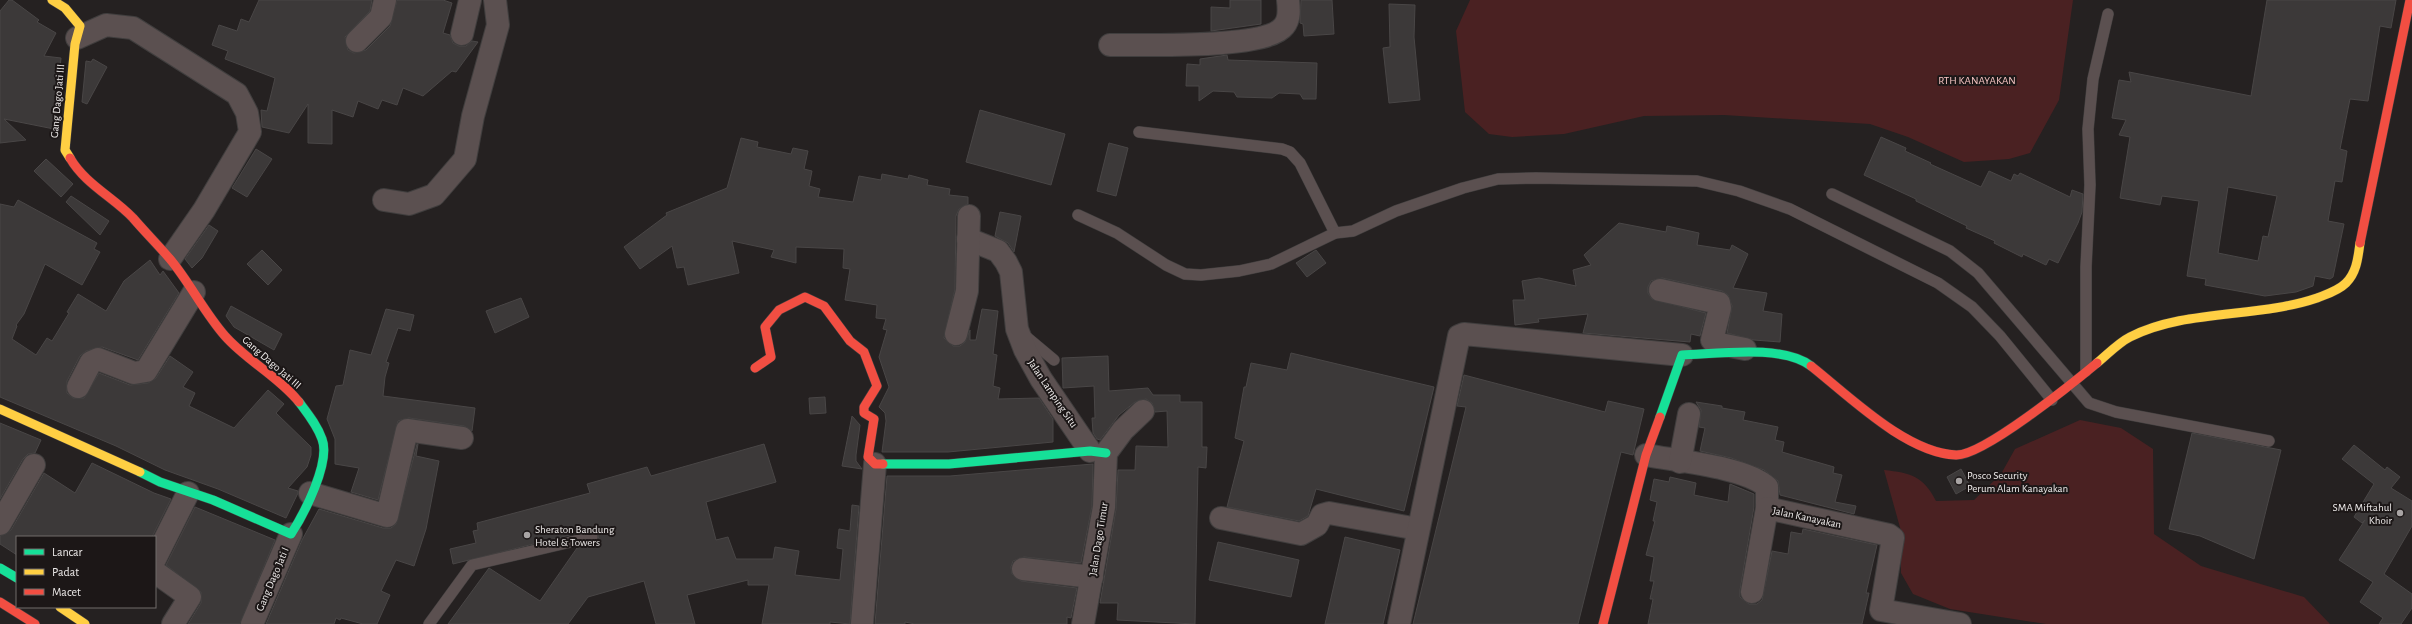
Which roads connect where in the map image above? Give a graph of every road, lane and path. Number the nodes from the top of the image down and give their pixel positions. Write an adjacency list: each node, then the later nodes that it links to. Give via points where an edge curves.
1 (52, 0): 9 (street, Gang Dago Jati III, via 65,8 78,22 80,28)
2 (385, 0): 10 (street, via 381,17)
3 (470, 0): 8 (street)
4 (496, 0): 14 (street, via 498,25 473,116 465,158 434,195 409,204)
5 (1288, 0): 11 (street, via 1288,20 1283,28 1253,40 1228,44)
6 (2410, 0): 28 (street, via 2355,270 2346,283 2332,292 2299,304 2156,327 2129,337)
7 (2108, 14): 28 (lane, via 2093,79 2088,129 2090,185 2086,267)
8 (462, 34)
9 (77, 38): 19 (street, Gang Dago Jati III, via 64,150 75,167 94,186 120,205); 19 (street, via 106,25 133,28 237,94 248,113 250,132 204,210)
10 (357, 41)
11 (1110, 45)
12 (1139, 132): 17 (lane, via 1290,152 1300,163)
13 (1832, 194): 29 (lane, via 1950,251 1978,273)
14 (384, 200)
15 (1078, 215): 17 (lane, via 1117,232 1166,265 1185,274 1239,271 1271,264)
16 (969, 216): 18 (street)
17 (1335, 233): 31 (lane, via 1353,231 1396,211 1498,179 1697,182 1739,191 1790,209 1938,283 1972,307 2000,336)
18 (968, 239): 22 (street, Jalan Lamping Situ, via 998,251 1006,262 1011,272); 23 (street, via 967,291)
19 (170, 259): 21 (street, Gang Dago Jati III)
20 (1660, 290): 25 (street, via 1719,303 1720,308 1712,336 1715,343)
21 (194, 292): 30 (street, via 146,371 134,373 98,359 91,362); 43 (street, Gang Dago Jati III, via 224,335 250,362 289,390 314,422 323,440 324,457)
22 (1017, 329): 26 (lane); 37 (street, Jalan Lamping Situ, via 1025,350 1041,378)
23 (956, 334)
24 (1682, 354): 25 (street); 38 (street); 47 (street, via 1464,334 1459,336)
25 (1778, 355): 31 (street, via 1794,356 1806,362 1900,436 1932,451 1957,455 1978,448)
26 (1054, 360)
27 (755, 368): 40 (street, via 771,357 765,327 779,310 805,297 824,306 850,341 864,352 877,386 864,407 864,413 874,419 868,457)
28 (2086, 371): 29 (street)
29 (2071, 384): 31 (street); 36 (lane, via 2089,403 2116,412)
30 (78, 387)
31 (2052, 400)
32 (0, 409): 42 (street)
33 (1143, 411): 37 (street)
34 (1689, 414): 39 (street)
35 (462, 438): 43 (street, via 408,430 387,516)
36 (2269, 441)
37 (1098, 452): 40 (street, via 949,464); 55 (street, Jalan Dago Timur, via 1104,507)
38 (1646, 455): 39 (street, Jalan Kanayakan); 69 (street)
39 (1680, 462): 44 (street, Jalan Kanayakan, via 1725,470 1760,481 1767,487)
40 (875, 464): 66 (street)
41 (34, 465): 46 (street)
42 (188, 493): 48 (street, via 213,500); 50 (street)
43 (310, 493): 48 (street, Gang Dago Jati III, via 302,517)
44 (1768, 508): 56 (street); 59 (street, Jalan Kanayakan, via 1891,536)
45 (1221, 518): 47 (street, via 1301,534 1317,525 1322,515 1330,513)
46 (0, 524)
47 (1418, 529): 68 (street)
48 (291, 534): 64 (street, Gang Dago Jati I)
49 (592, 536): 65 (lane, via 472,566)
50 (156, 557)
51 (0, 568): 54 (street)
52 (1023, 569): 55 (street)
53 (156, 573): 63 (street, via 190,597)
54 (16, 577)
55 (1092, 578): 67 (street, Jalan Dago Timur)
56 (1752, 592)
57 (0, 602): 61 (street)
58 (61, 608): 62 (street)
59 (1880, 617): 60 (street, Jalan Kanayakan)
60 (1938, 622): 70 (street, Jalan Kanayakan)
61 (35, 624)
62 (85, 624)
63 (173, 624)
64 (252, 624)
65 (429, 624)
66 (862, 624)
67 (1083, 624)
68 (1399, 624)
69 (1603, 624)
70 (1960, 624)

